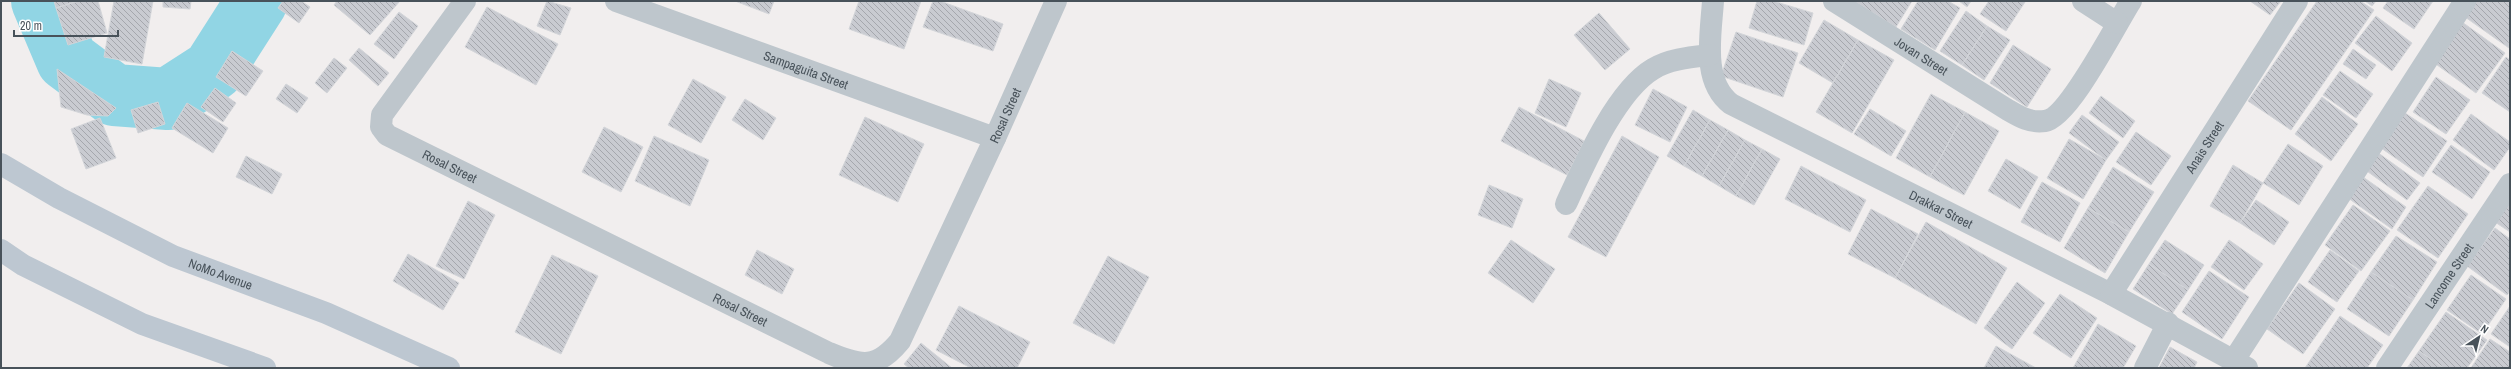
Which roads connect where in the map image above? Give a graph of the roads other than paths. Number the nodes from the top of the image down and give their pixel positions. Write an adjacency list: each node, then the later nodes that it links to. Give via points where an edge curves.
1 (465, 1): 12 (street, Rosal Street, via 382,115 381,127 387,135 853,363 874,365 889,357 900,341)
2 (616, 1): 12 (street, Sampaguita Street)
3 (1056, 1): 12 (street, Rosal Street)
4 (1713, 1): 11 (street, Drakkar Street)
5 (1834, 1): 10 (street, Jovan Street, via 2028,121 2046,121 2062,112)
6 (2083, 1): 10 (street)
7 (2131, 1): 10 (street, Jovan Street)
8 (2297, 1): 17 (street, Anais Street)
9 (2465, 1): 19 (street)
10 (2117, 23)
11 (1710, 55): 15 (street, via 1659,66 1635,82 1591,150); 17 (street, Drakkar Street, via 1715,84 1720,96 1731,104)
12 (995, 138)
13 (1, 164): 21 (main road, NoMo Avenue, via 59,198 173,256 326,313)
14 (2510, 184): 23 (street, Lancome Street)
15 (1566, 204)
16 (1, 250): 20 (main road, via 23,265 142,324)
17 (2111, 294): 18 (street, Drakkar Street)
18 (2168, 323): 19 (street, Drakkar Street); 22 (street)
19 (2241, 364)
20 (265, 368)
21 (449, 368)
22 (2145, 368)
23 (2388, 368)

